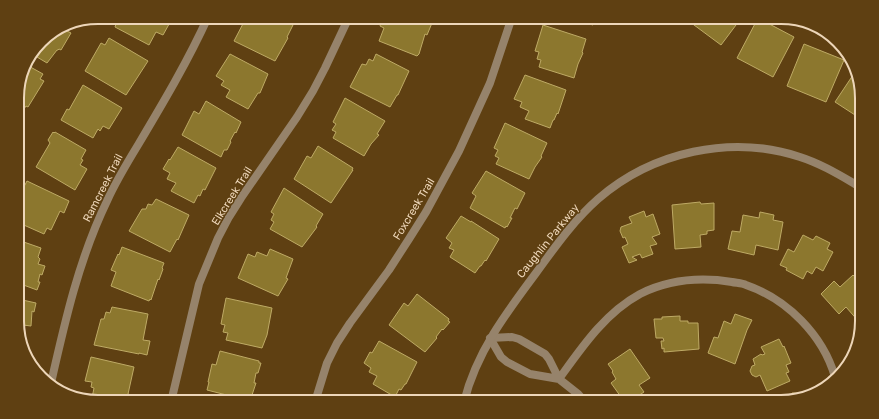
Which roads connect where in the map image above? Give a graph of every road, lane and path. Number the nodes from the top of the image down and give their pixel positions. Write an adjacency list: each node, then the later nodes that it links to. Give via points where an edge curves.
1 (205, 24): 8 (street, Ramcreek Trail, via 107,200 95,227 73,288)
2 (346, 24): 9 (street, Elkcreek Trail, via 313,91 241,198 218,238 199,284)
3 (510, 24): 10 (street, Foxcreek Trail, via 487,89 459,151 409,239 337,343 327,363)
4 (855, 184): 5 (street, Caughlin Parkway, via 799,156 747,147 694,150 645,168 620,182 581,215 511,305)
5 (490, 338): 7 (street, via 506,362 530,374); 7 (street, via 519,339 544,354); 11 (street, Caughlin Parkway, via 476,365)
6 (834, 372): 7 (street, via 822,346 790,309 768,294 745,284 714,279 689,280 661,286 622,306 592,334)
7 (559, 378): 12 (street)
8 (52, 379)
9 (173, 395)
10 (317, 395)
11 (466, 395)
12 (579, 395)

